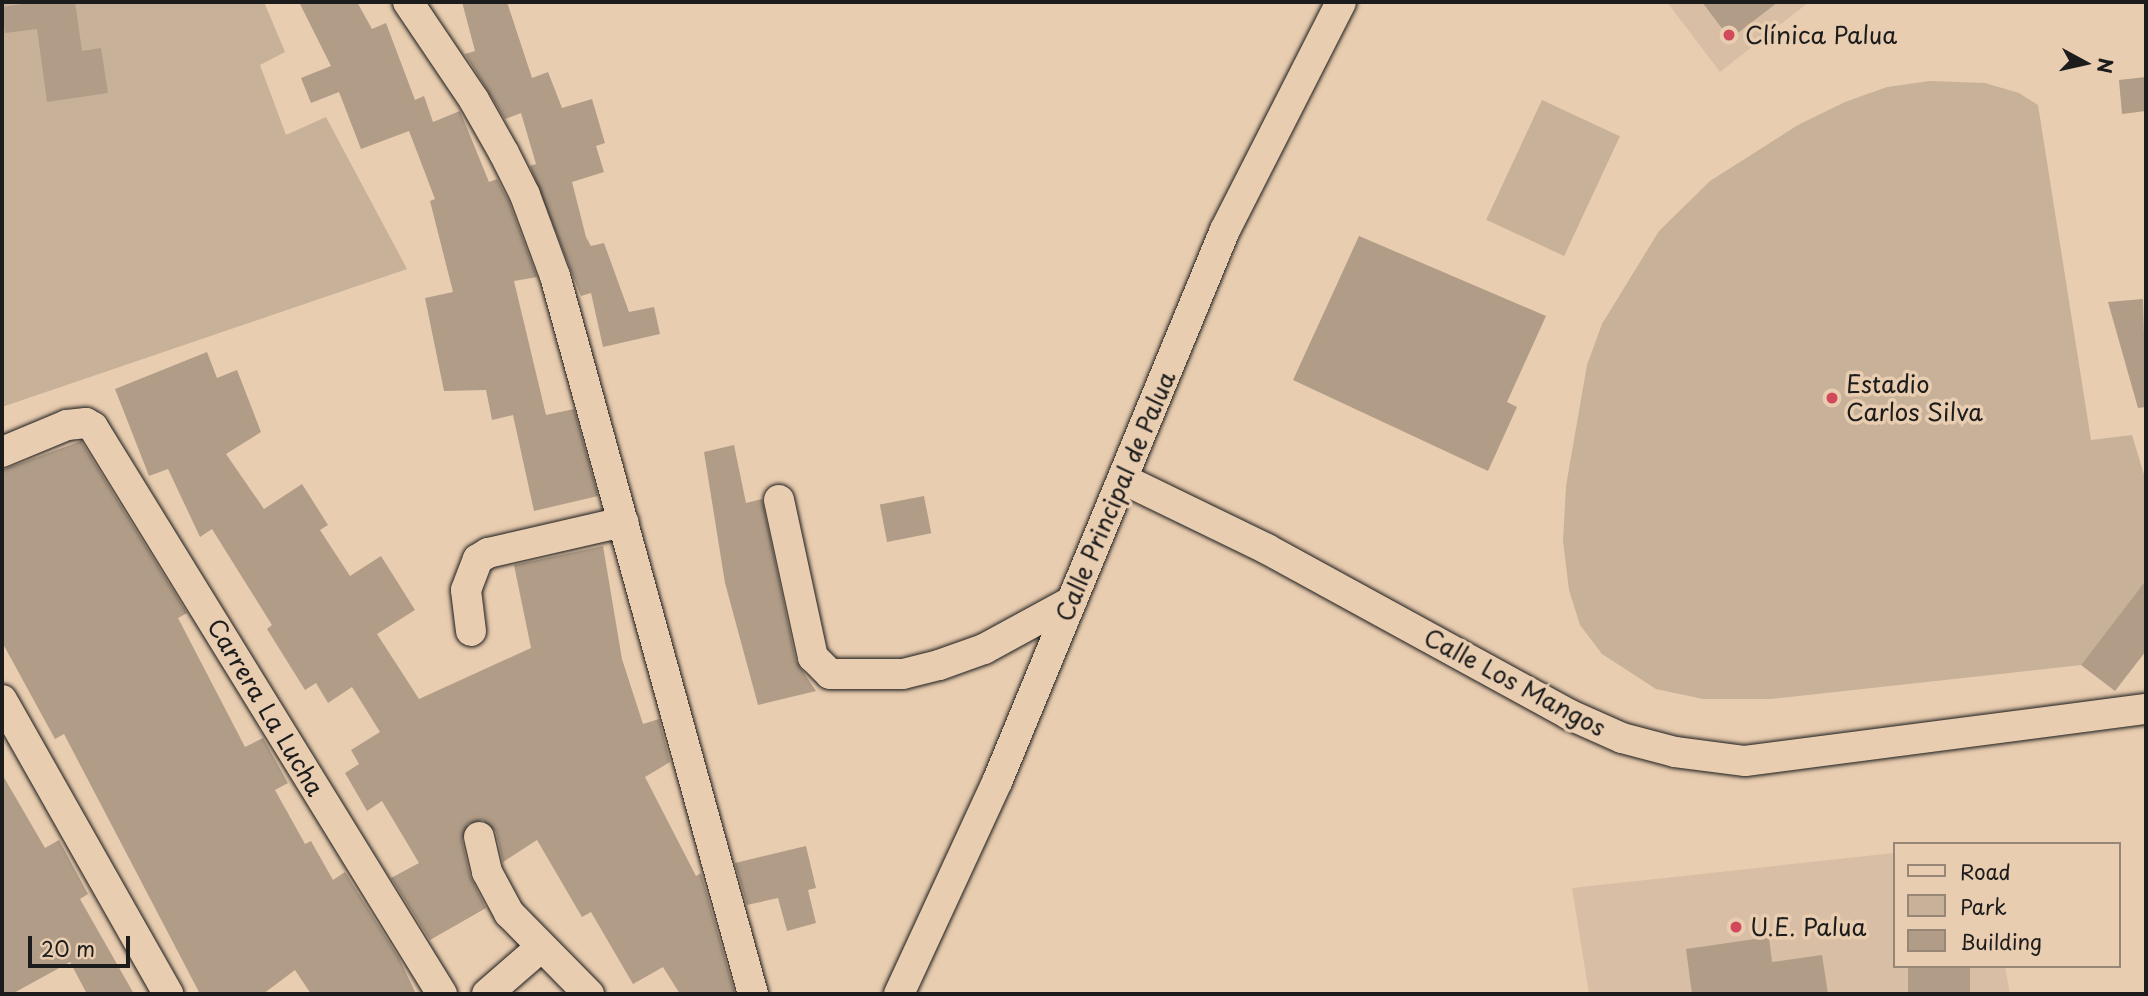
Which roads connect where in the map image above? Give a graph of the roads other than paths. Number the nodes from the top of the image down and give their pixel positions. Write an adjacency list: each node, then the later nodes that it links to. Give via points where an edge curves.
1 (408, 2): 6 (street, via 474,100 525,195 555,276)
2 (1341, 2): 4 (street, Calle Principal de Palua, via 1225,230)
3 (2, 452): 14 (street, Carrera La Lucha, via 67,425 86,423 185,573)
4 (1123, 479): 7 (street, Calle Principal de Palua); 10 (street, Calle Los Mangos, via 1267,549 1568,714 1622,738 1675,752 1713,760 1772,758)
5 (779, 500): 7 (street, via 813,657 830,674 903,674 939,665 984,649)
6 (623, 522): 8 (street, via 478,559 466,590); 17 (street)
7 (1072, 600): 18 (street, Calle Principal de Palua, via 998,782)
8 (471, 631)
9 (2, 700): 13 (street)
10 (2146, 709)
11 (479, 837): 12 (street, via 488,872 509,913)
12 (540, 948): 15 (street); 16 (street)
13 (168, 994)
14 (442, 994)
15 (487, 994)
16 (589, 994)
17 (753, 994)
18 (900, 994)

